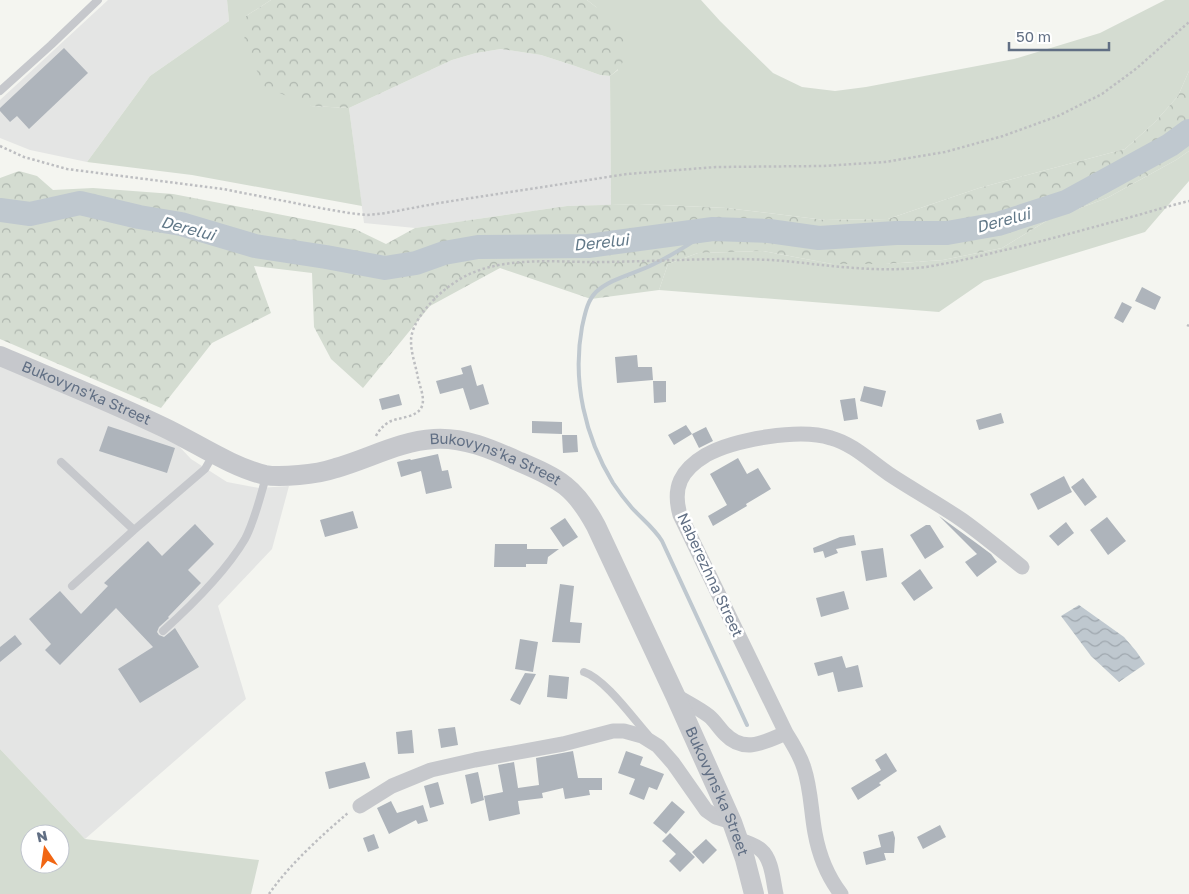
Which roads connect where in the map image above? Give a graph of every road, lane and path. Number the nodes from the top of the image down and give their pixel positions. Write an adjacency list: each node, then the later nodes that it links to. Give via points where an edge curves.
1 (98, 0): 3 (lane)
2 (1189, 22): 4 (path, via 1102,94 1058,116 945,152 885,162 716,167 626,174 367,215 223,189 67,169 24,157)
3 (0, 91)
4 (0, 146)
5 (1189, 201): 8 (path, via 1020,246 944,264 906,269 858,269 751,259 525,262 486,268 449,286 419,319 411,339 422,406 414,414 384,426 375,437)
6 (0, 356): 7 (street, Bukovyns'ka Street, via 144,418)
7 (214, 454): 10 (street, Bukovyns'ka Street); 11 (lane, via 205,469)
8 (368, 457): 10 (street, Bukovyns'ka Street, via 318,473); 16 (street, Bukovyns'ka Street, via 420,441 465,441 565,484 580,500 596,526)
9 (61, 462): 11 (lane)
10 (267, 475): 14 (lane, via 250,529 234,555)
11 (134, 530): 13 (lane)
12 (1022, 567): 17 (street, Naberezhna Street, via 950,512 846,444 829,437 801,434 755,439 722,448 695,462 683,474 679,484 680,515)
13 (72, 586)
14 (163, 630)
15 (584, 672): 18 (lane, via 603,684)
16 (675, 696): 17 (street, via 709,716 738,743 754,745); 20 (street, Bukovyns'ka Street)
17 (786, 733): 24 (street, Naberezhna Street, via 804,768 823,861)
18 (658, 746): 19 (street, via 635,733 613,731 431,770 392,786); 20 (street, via 706,810)
19 (360, 806): 21 (path, via 315,843)
20 (736, 831): 22 (street, Bukovyns'ka Street); 23 (street, via 765,854)
21 (269, 894)
22 (754, 894)
23 (776, 894)
24 (842, 894)

